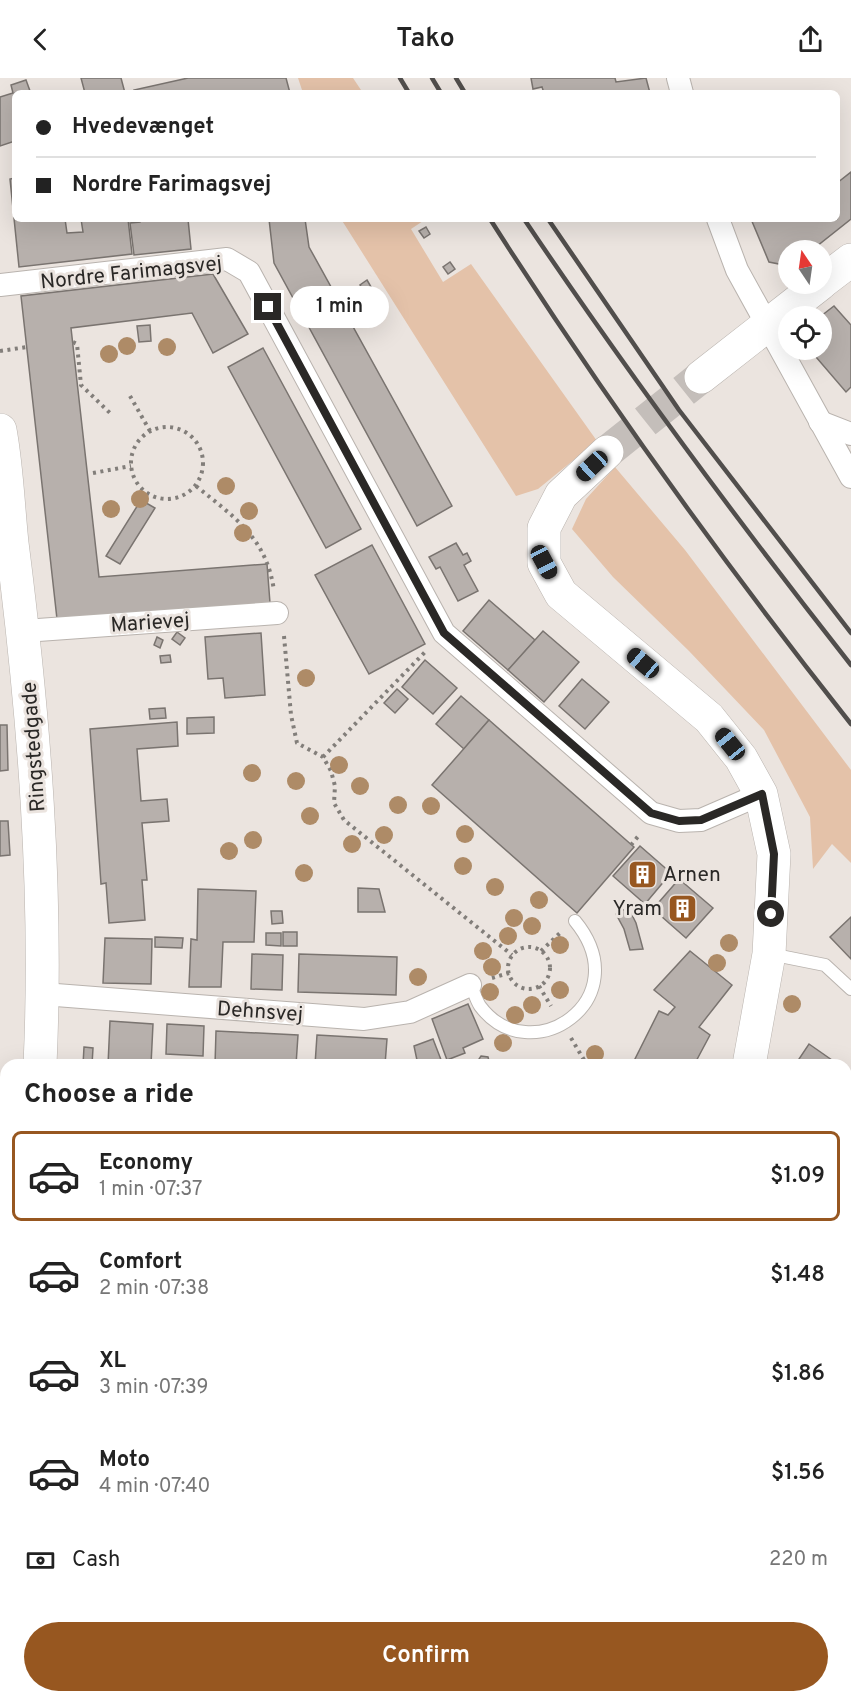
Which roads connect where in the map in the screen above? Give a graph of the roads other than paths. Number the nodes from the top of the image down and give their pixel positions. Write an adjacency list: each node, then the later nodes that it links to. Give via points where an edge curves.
1 (719, 222): 6 (street, via 737,270)
2 (851, 260): 3 (street)
3 (832, 275)
4 (0, 285): 17 (street, Nordre Farimagsvej, via 227,259 249,272 444,633 651,813 679,821 701,820)
5 (807, 294): 6 (street)
6 (766, 325): 7 (street); 8 (street)
7 (701, 377)
8 (820, 422): 10 (street); 12 (street)
9 (0, 430): 14 (street, Ringstedgade)
10 (851, 434)
11 (607, 452): 17 (street, via 561,495 544,528 544,562 561,594 709,718 741,758)
12 (851, 477)
13 (0, 494): 14 (street)
14 (12, 540): 16 (street, Ringstedgade)
15 (277, 613): 16 (street, Marievej)
16 (24, 631): 22 (street, Ringstedgade, via 40,842)
17 (762, 794): 19 (street, via 774,854)
18 (575, 921): 20 (lane, via 588,936 595,955 596,976 590,996 579,1012 562,1025 540,1032 518,1031 497,1022 480,1005)
19 (769, 954): 21 (lane, via 825,965); 24 (street)
20 (470, 985): 22 (street, Dehnsvej, via 410,1012 364,1019)
21 (851, 989)
22 (43, 994): 23 (street, Ringstedgade)
23 (40, 1059)
24 (750, 1059)

